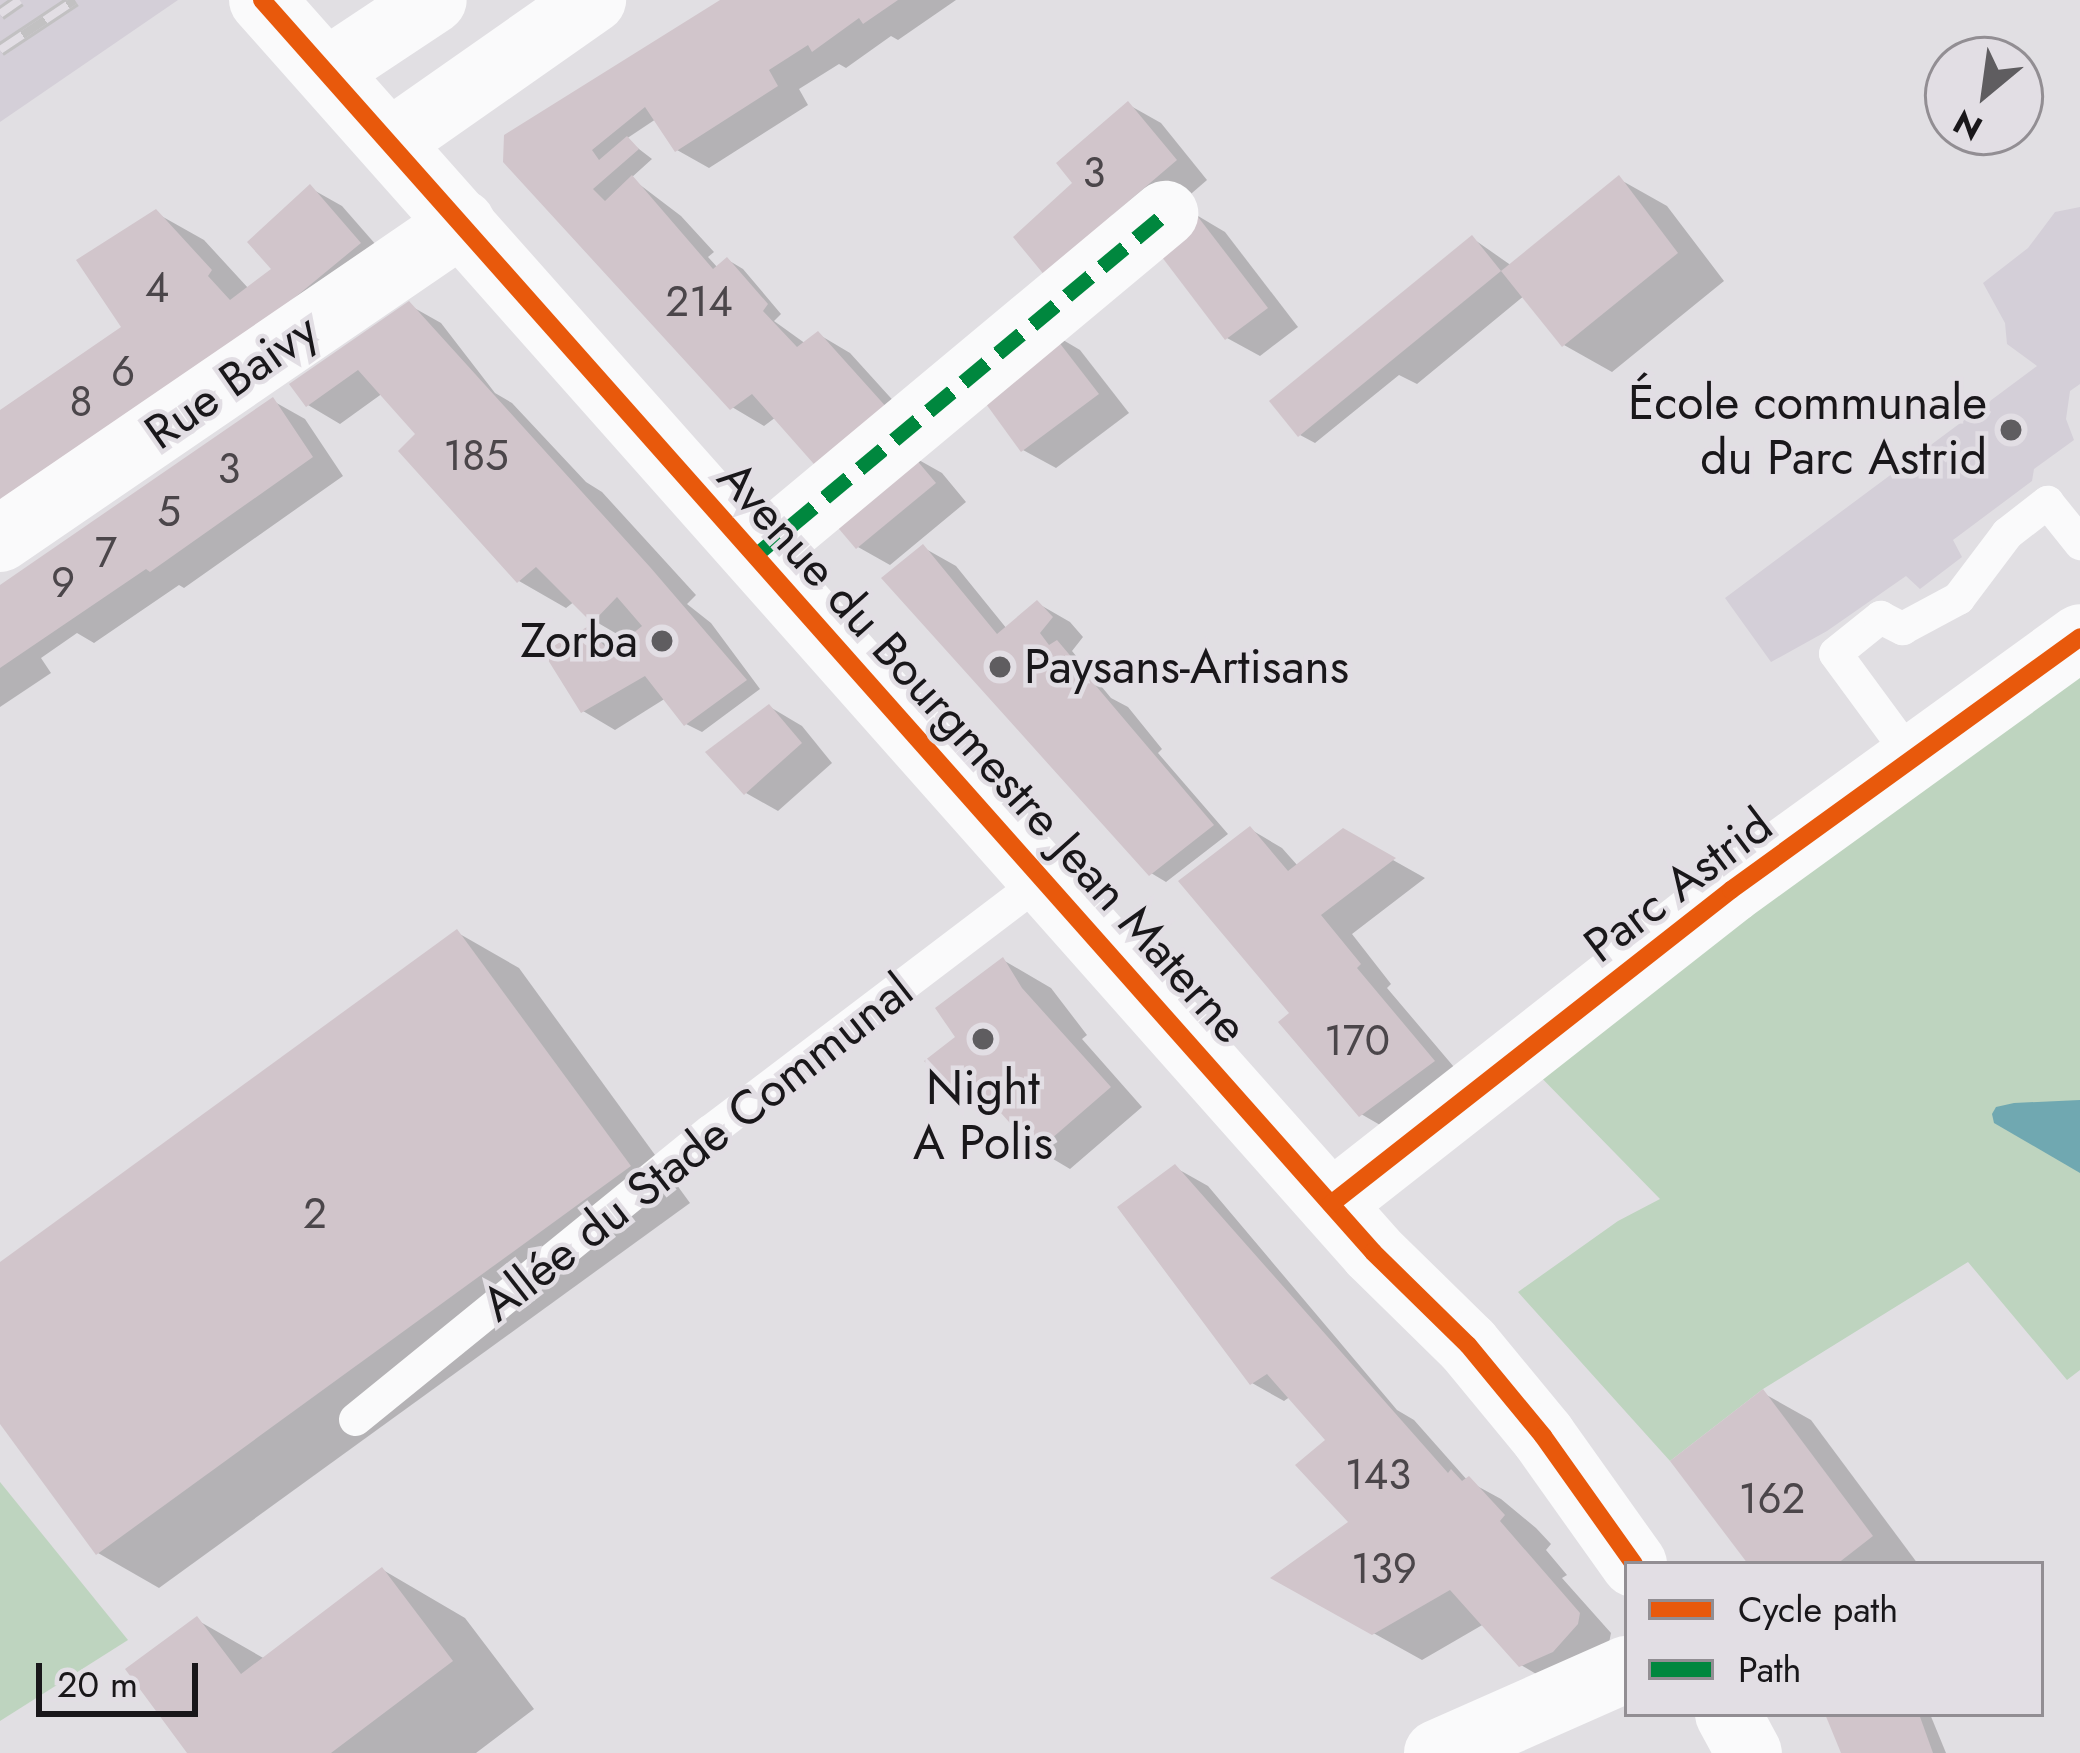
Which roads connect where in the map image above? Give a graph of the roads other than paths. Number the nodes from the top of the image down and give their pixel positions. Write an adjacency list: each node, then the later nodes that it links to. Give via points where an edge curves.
1 (262, 0): 4 (street, Avenue du Bourgmestre Jean Materne)
2 (434, 0): 4 (street)
3 (593, 0): 5 (street)
4 (327, 71): 5 (street, Avenue du Bourgmestre Jean Materne)
5 (390, 142): 7 (street, Avenue du Bourgmestre Jean Materne)
6 (1165, 214): 10 (street)
7 (462, 223): 8 (street, Rue Baivy); 10 (street, Avenue du Bourgmestre Jean Materne)
8 (0, 539)
9 (2080, 543): 12 (lane, via 2047,502 2007,533 1958,598 1902,628 1880,617 1835,653)
10 (756, 555): 13 (street, Avenue du Bourgmestre Jean Materne)
11 (2080, 637): 12 (street, Parc Astrid)
12 (1912, 758): 14 (street, Parc Astrid)
13 (1042, 879): 14 (street, Avenue du Bourgmestre Jean Materne); 15 (lane, Allée du Stade Communal, via 710,1131)
14 (1331, 1204): 16 (street, Avenue du Bourgmestre Jean Materne, via 1498,1381)
15 (355, 1419)
16 (1632, 1561)
17 (1624, 1670): 19 (street)
18 (1730, 1717): 20 (street)
19 (1437, 1753)
20 (1750, 1753)

